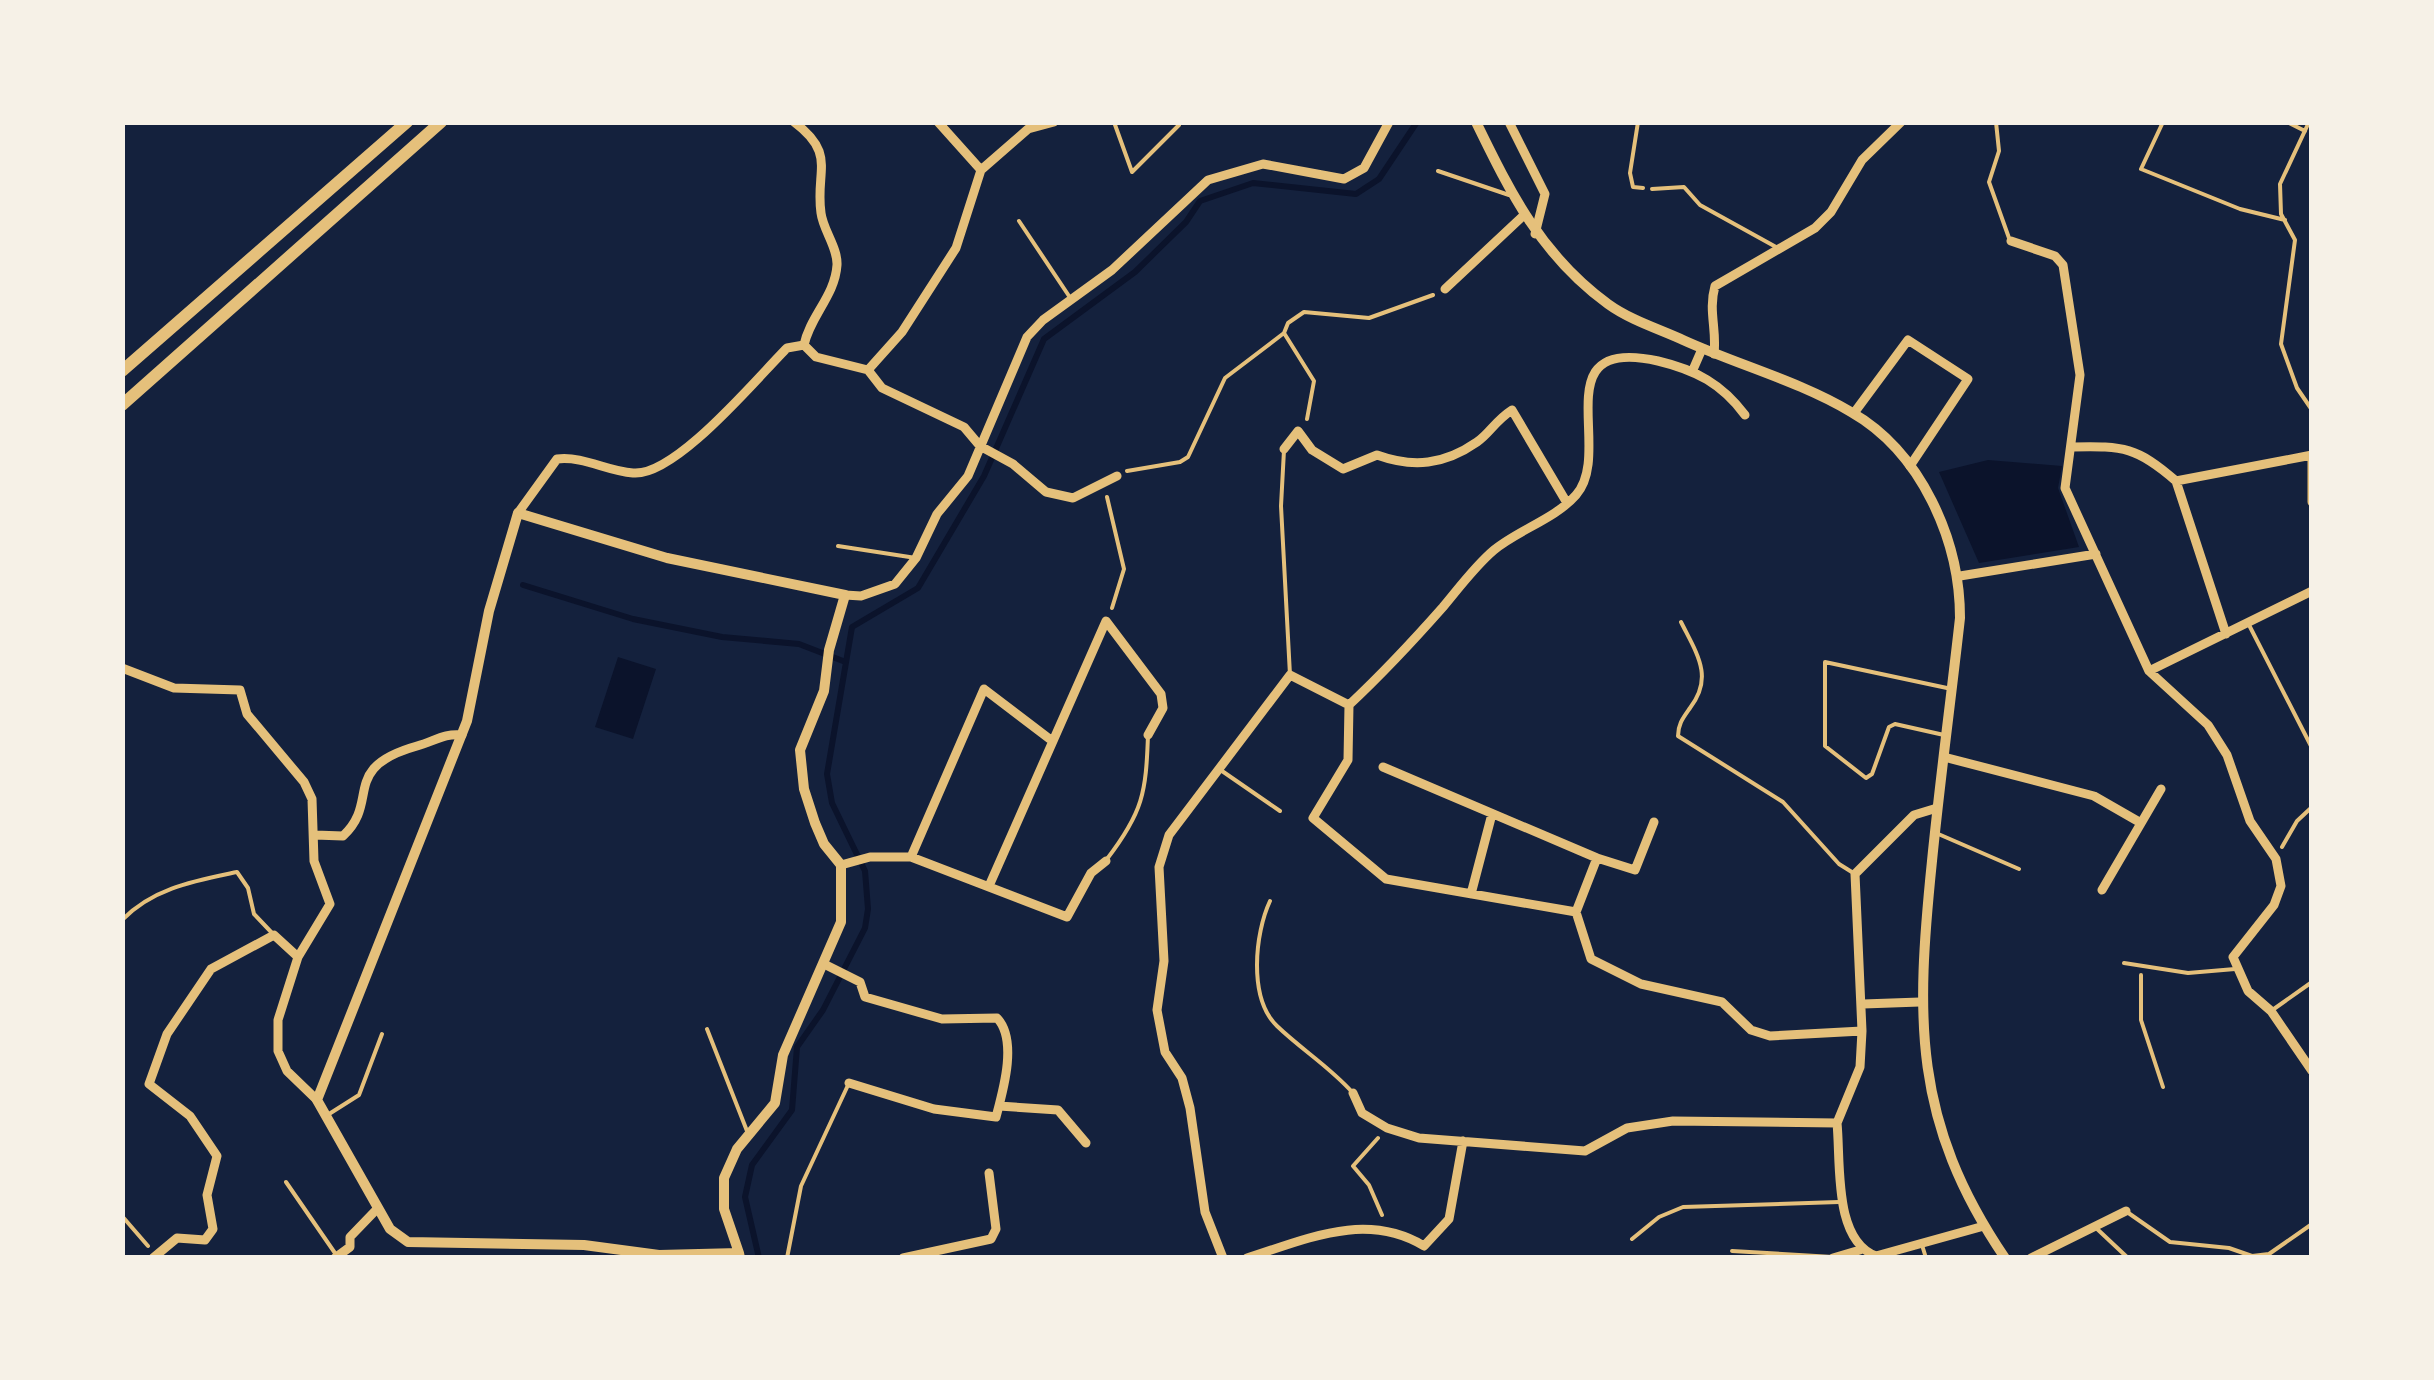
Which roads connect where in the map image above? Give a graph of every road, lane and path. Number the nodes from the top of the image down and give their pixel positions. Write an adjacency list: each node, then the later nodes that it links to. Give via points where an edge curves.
1 (407, 122): 34 (main road)
2 (442, 122): 36 (main road)
3 (794, 122): 31 (street, via 810,134 824,161 821,212 837,263 828,301)
4 (938, 122): 18 (street)
5 (1054, 122): 18 (street, via 1028,129)
6 (1114, 122): 16 (lane, via 1132,172)
7 (1389, 122): 29 (street, via 1364,168 1344,179 1264,164 1208,180)
8 (1476, 122): 21 (street)
9 (1509, 122): 25 (street, via 1545,194)
10 (1638, 122): 20 (path, via 1630,173 1633,186)
11 (1901, 122): 27 (street, via 1862,160 1832,212)
12 (1996, 122): 26 (lane, via 1998,151 1989,182)
13 (2163, 122): 23 (lane, via 2141,169)
14 (2288, 122): 17 (lane)
15 (2309, 122): 17 (lane)
16 (1180, 125)
17 (2305, 131): 23 (lane, via 2280,184)
18 (981, 170): 33 (street, via 956,248 902,332)
19 (1438, 171): 21 (lane)
20 (1652, 190): 27 (lane, via 1684,187 1700,205)
21 (1511, 196): 22 (street)
22 (1522, 216): 25 (street); 28 (street)
23 (2286, 220): 37 (lane, via 2294,240 2281,344)
24 (1019, 222): 29 (lane)
25 (1535, 234): 32 (street, via 1612,308)
26 (2011, 241): 42 (street, via 2063,265 2080,375)
27 (1776, 247): 32 (street, via 1715,286 1708,308 1717,329)
28 (1445, 289): 30 (path, via 1368,318 1304,312 1288,322)
29 (1071, 299): 41 (street, via 1027,337)
30 (1284, 334): 40 (path, via 1314,381 1310,416); 46 (path, via 1225,378 1188,457)
31 (804, 344): 33 (street, via 816,357); 51 (street, via 787,348 667,465 635,474 557,459)
32 (1708, 352): 35 (street); 38 (street)
33 (868, 370): 41 (street, via 882,388 940,412)
34 (122, 372)
35 (1692, 372): 39 (street, via 1726,389); 50 (street, via 1628,354 1600,367 1586,390 1590,467)
36 (122, 405)
37 (2312, 410)
38 (1854, 413): 45 (street); 45 (street, via 1908,340 1968,379)
39 (1745, 415)
40 (1298, 431): 43 (street); 50 (street, via 1312,450 1343,469 1377,455 1426,464 1480,440 1512,410)
41 (980, 446): 48 (street, via 1060,497); 54 (street)
42 (2073, 447): 47 (street, via 2124,446); 53 (street, via 2065,488)
43 (1284, 449): 64 (lane)
44 (2312, 456): 47 (street); 49 (street)
45 (1910, 466): 55 (street, via 1942,523)
46 (1117, 476): 48 (street)
47 (2176, 481): 61 (street)
48 (1102, 484): 58 (path, via 1124,569)
49 (2312, 502)
50 (1567, 503): 66 (street, via 1492,551)
51 (518, 512): 57 (street, via 667,558); 67 (street)
52 (838, 546): 54 (lane)
53 (2096, 554): 55 (street); 63 (street)
54 (916, 558): 57 (street, via 894,584)
55 (1960, 576): 65 (street)
56 (2312, 592): 60 (street)
57 (845, 595): 88 (street, via 824,691 800,750 815,823)
58 (1106, 622): 68 (street, via 1161,694 1163,708); 70 (street)
59 (1681, 622): 90 (lane, via 1704,672 1703,691 1678,724 1678,736 1784,802)
60 (2248, 623): 61 (street); 71 (lane)
61 (2226, 634): 63 (street)
62 (122, 668): 83 (street, via 174,688 240,690 247,714 304,782)
63 (2149, 671): 86 (street, via 2208,725 2227,755 2250,821)
64 (1290, 675): 66 (street); 73 (street)
65 (1952, 688): 69 (street); 69 (lane, via 1825,662 1824,746 1866,778 1895,724)
66 (1348, 705): 93 (street, via 1348,760 1313,818 1386,879)
67 (462, 735): 83 (street, via 444,734 382,756 351,828 343,836); 114 (street)
68 (1148, 735): 87 (lane, via 1146,792)
69 (1946, 736): 72 (street)
70 (1050, 740): 84 (street, via 984,690); 91 (street)
71 (2312, 748)
72 (1944, 757): 77 (street); 81 (street, via 2094,796)
73 (1218, 768): 78 (lane); 147 (street, via 1169,835 1159,867 1164,961 1157,1010 1190,1108 1206,1212)
74 (1383, 768): 79 (street)
75 (2162, 789): 81 (street)
76 (2312, 807): 86 (path)
77 (1937, 808): 82 (street); 90 (street, via 1914,815)
78 (1280, 811)
79 (1492, 814): 85 (street); 93 (street)
80 (1654, 822): 85 (street, via 1636,870)
81 (2141, 824): 92 (street)
82 (1935, 832): 89 (lane); 104 (street)
83 (315, 835): 98 (street, via 314,861 330,904)
84 (910, 857): 88 (street); 91 (street)
85 (1597, 858): 95 (street)
86 (2276, 859): 102 (street, via 2281,886 2274,905 2233,957)
87 (1106, 861): 91 (street, via 1066,916)
88 (841, 865): 100 (street, via 841,922)
89 (2018, 869)
90 (1855, 874): 105 (street)
91 (989, 886)
92 (2102, 890)
93 (1471, 894): 95 (street)
94 (1270, 901): 113 (lane, via 1259,925 1258,967 1273,1024)
95 (1576, 912): 108 (street, via 1591,959 1613,973 1722,1002 1751,1030 1770,1036)
96 (122, 920): 97 (lane, via 141,900 237,872 254,914)
97 (274, 935): 98 (street); 139 (street, via 212,969 167,1034 150,1084 190,1116 217,1156 207,1194 213,1229 205,1240 177,1238)
98 (298, 957): 114 (street, via 278,1020 278,1051 287,1071)
99 (2124, 963): 101 (lane)
100 (830, 966): 115 (street, via 860,982 866,997 901,1009 942,1019 997,1018 1006,1065); 119 (street, via 784,1055 775,1103)
101 (2140, 966): 102 (lane, via 2188,973); 112 (path, via 2142,1020)
102 (2235, 969): 106 (street)
103 (2312, 982): 106 (lane)
104 (1920, 1002): 105 (street); 129 (street, via 1933,1101 1951,1159)
105 (1863, 1004): 108 (street)
106 (2271, 1010): 110 (street)
107 (706, 1029): 119 (lane)
108 (1862, 1031): 117 (street, via 1860,1067)
109 (382, 1034): 116 (lane, via 359,1095)
110 (2312, 1070)
111 (849, 1084): 115 (street, via 934,1109 996,1117); 145 (lane, via 801,1186)
112 (2162, 1087)
113 (1352, 1093): 118 (street, via 1362,1112)
114 (317, 1100): 116 (street)
115 (999, 1106): 121 (street, via 1058,1110)
116 (325, 1116): 125 (street)
117 (1838, 1123): 120 (street, via 1673,1121 1627,1128 1585,1151); 124 (street)
118 (1387, 1128): 120 (street); 131 (path, via 1352,1166 1369,1185)
119 (749, 1136): 138 (street, via 724,1178 724,1209)
120 (1463, 1142): 131 (street, via 1449,1219 1424,1246)
121 (1086, 1144)
122 (990, 1173): 146 (street, via 996,1229 991,1239)
123 (286, 1182): 141 (lane)
124 (1844, 1202): 132 (lane, via 1684,1207); 136 (street)
125 (377, 1209): 133 (street, via 408,1242); 141 (street)
126 (2126, 1212): 128 (lane, via 2170,1242 2252,1256 2269,1254); 130 (street)
127 (122, 1216): 139 (path)
128 (2312, 1224)
129 (1984, 1226): 135 (street); 150 (street)
130 (2095, 1226): 151 (street); 152 (lane)
131 (1388, 1229): 148 (street, via 1339,1230)
132 (1632, 1238)
133 (470, 1244): 134 (street); 143 (street)
134 (584, 1245): 140 (street); 144 (street)
135 (1922, 1245): 136 (street, via 1876,1256); 149 (lane)
136 (1860, 1250): 142 (street)
137 (1732, 1251): 142 (lane)
138 (739, 1255): 140 (street)
139 (154, 1256)
140 (659, 1256)
141 (336, 1257)
142 (1833, 1257)
143 (468, 1258)
144 (579, 1258)
145 (787, 1258)
146 (903, 1258)
147 (1223, 1258)
148 (1247, 1258)
149 (1926, 1258)
150 (2005, 1258)
151 (2031, 1258)
152 (2128, 1258)

